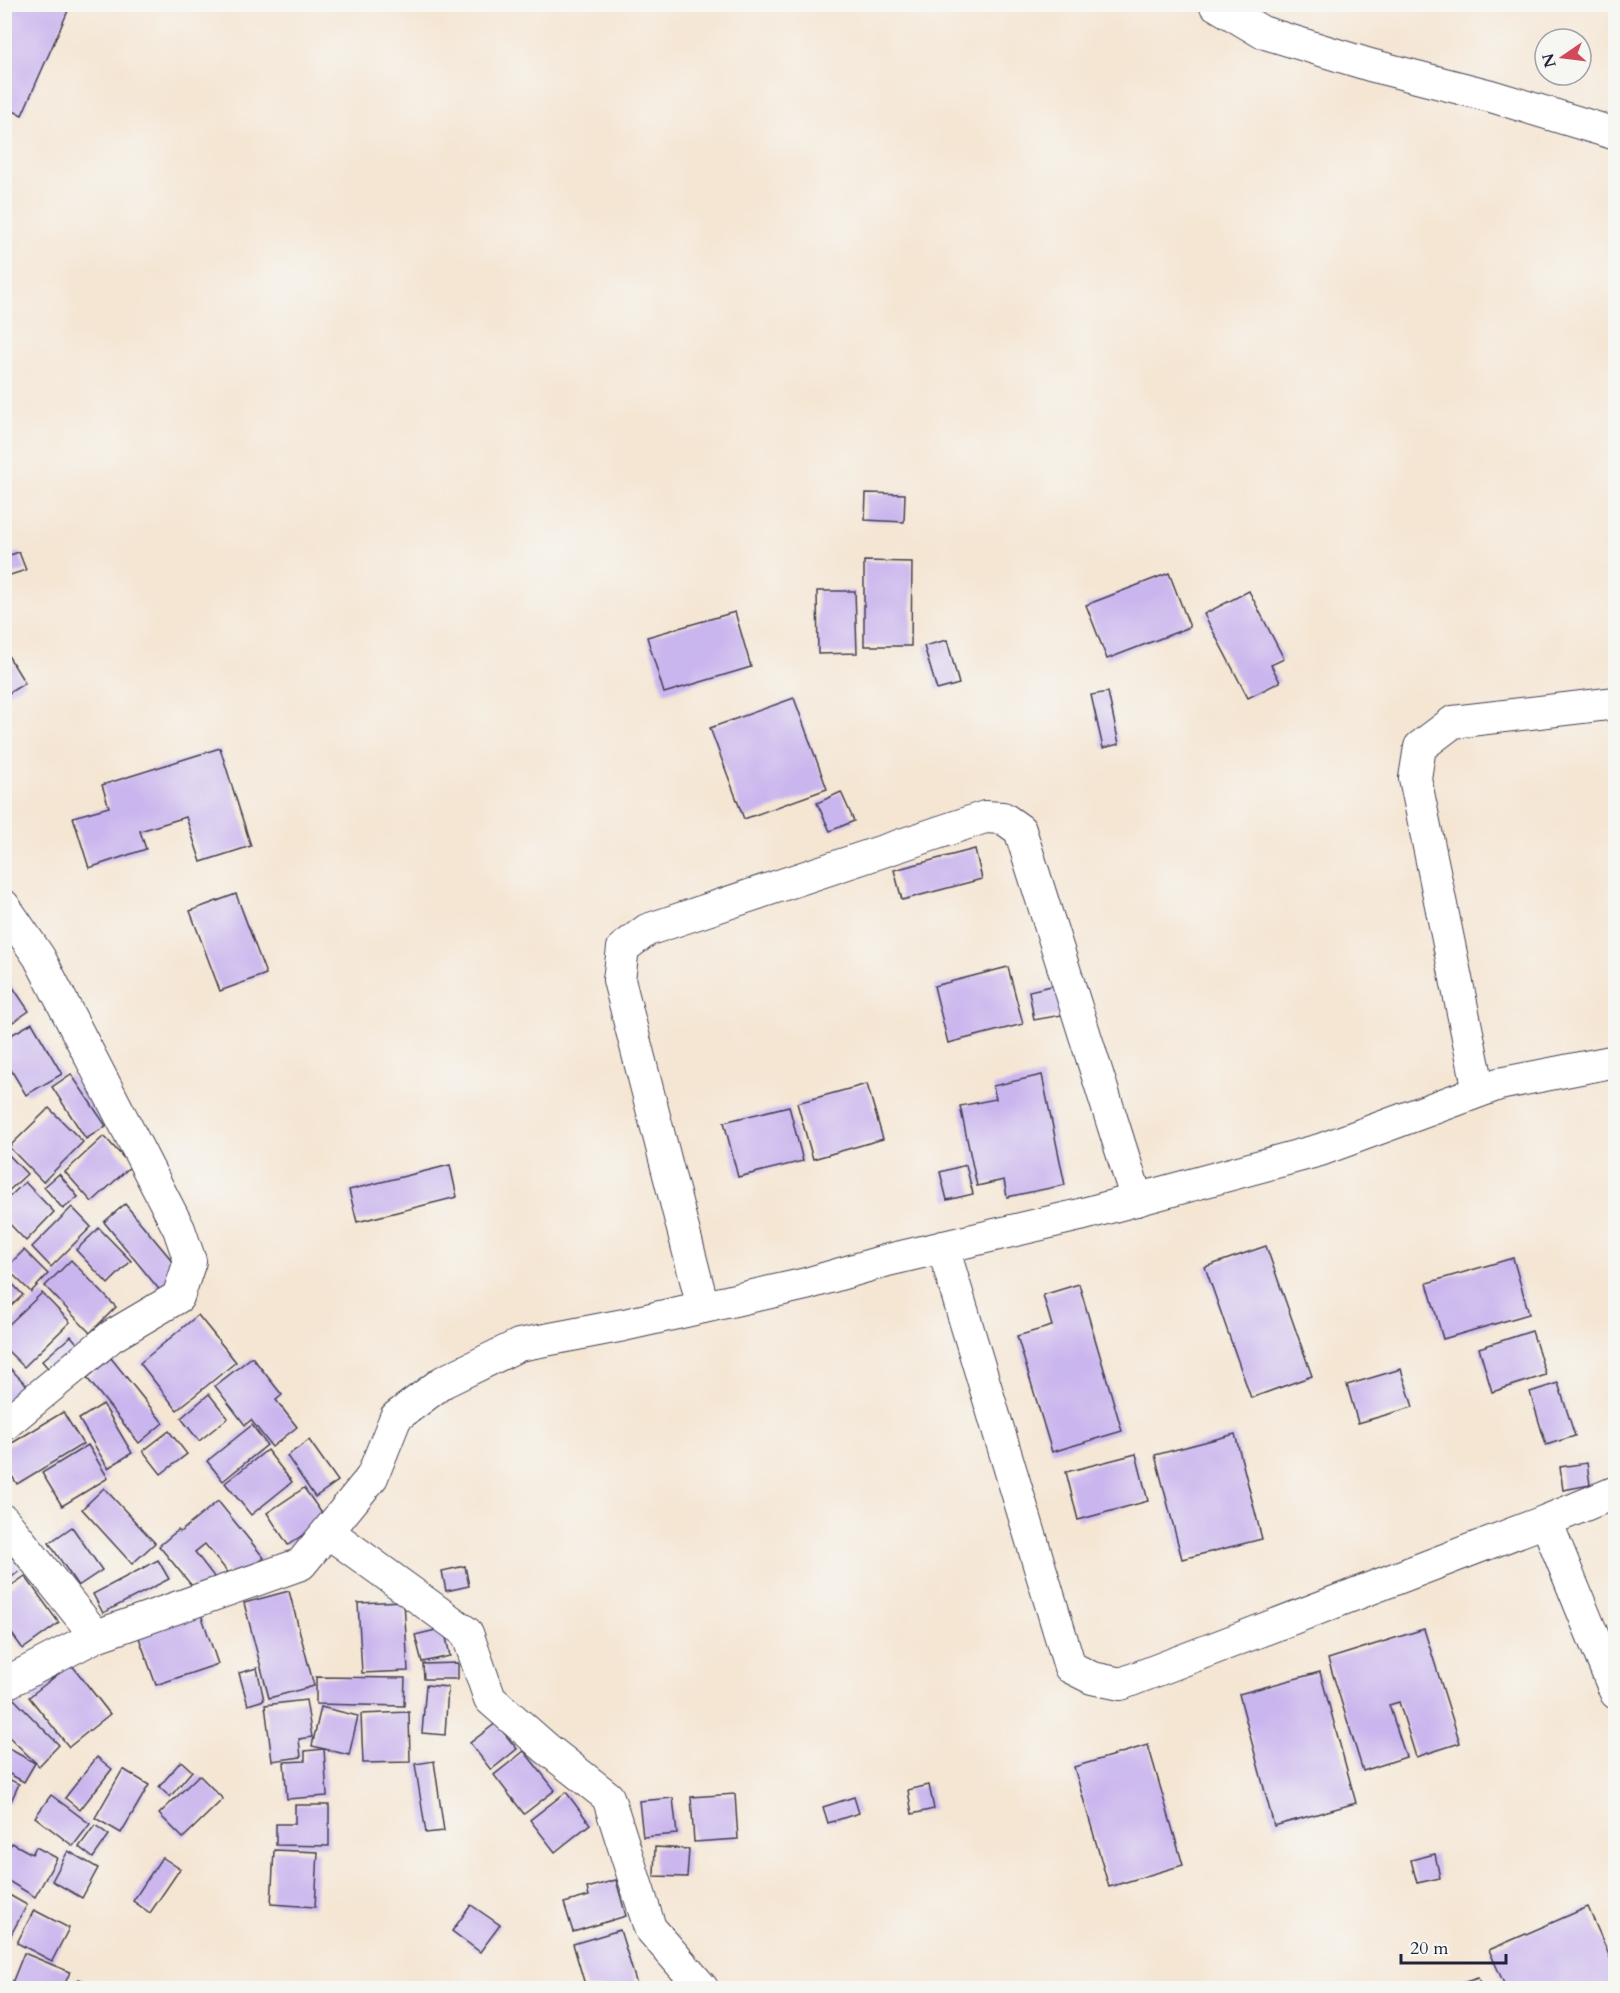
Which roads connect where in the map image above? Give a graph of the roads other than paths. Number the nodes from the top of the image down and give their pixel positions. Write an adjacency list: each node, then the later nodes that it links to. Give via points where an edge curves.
1 (1215, 4): 2 (street, via 1262,32)
2 (1616, 134)
3 (1616, 703): 6 (street, via 1453,722 1420,747 1415,778)
4 (4, 906): 10 (street, via 39,957 179,1228 190,1261 178,1297 112,1336)
5 (1616, 1061): 6 (street)
6 (1479, 1091): 7 (street, via 1320,1150)
7 (1137, 1200): 8 (street); 9 (street, via 1020,830 1003,818 985,818 647,930 623,948 619,981)
8 (943, 1247): 9 (street); 13 (street, via 1070,1667 1092,1678 1121,1684)
9 (703, 1307): 14 (street, via 519,1345 443,1382 396,1417 372,1477)
10 (4, 1425)
11 (1616, 1492): 13 (street)
12 (4, 1521): 15 (street)
13 (1546, 1521): 17 (street)
14 (328, 1532): 15 (street, via 301,1564); 18 (street, via 467,1633 490,1699 608,1797 650,1928)
15 (96, 1636): 16 (street)
16 (4, 1684)
17 (1616, 1693)
18 (702, 1989)

